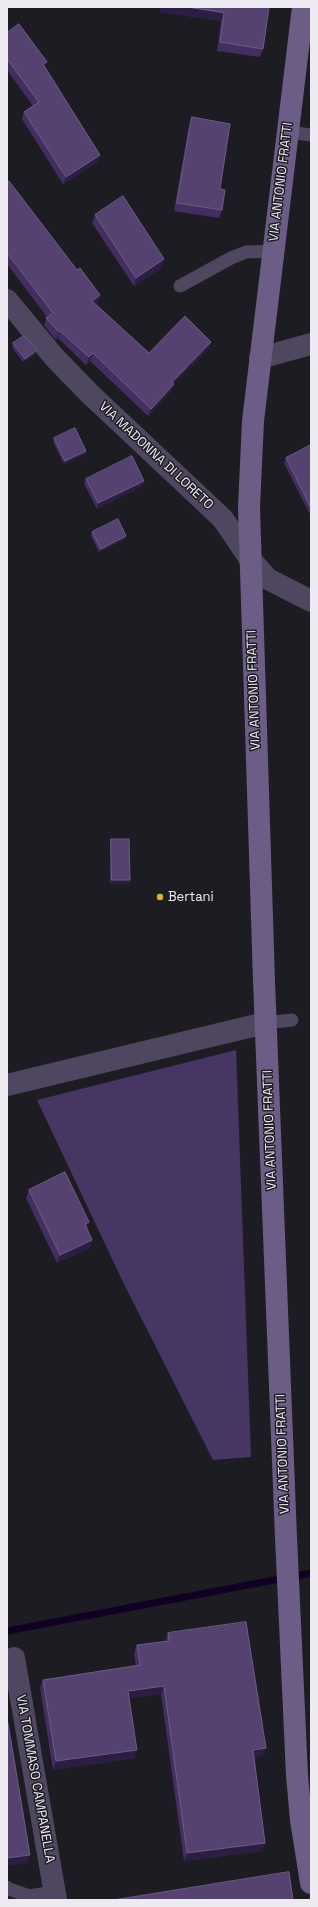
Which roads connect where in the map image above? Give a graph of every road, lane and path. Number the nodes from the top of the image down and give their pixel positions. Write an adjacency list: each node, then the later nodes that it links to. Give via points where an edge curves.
1 (303, 7): 2 (street, VIA ANTONIO FRATTI)
2 (304, 49): 3 (street, VIA ANTONIO FRATTI)
3 (287, 132): 4 (lane); 5 (street, VIA ANTONIO FRATTI)
4 (311, 135)
5 (273, 251): 6 (lane, via 246,252); 9 (street, VIA ANTONIO FRATTI)
6 (180, 286)
7 (7, 300): 10 (street, VIA MADONNA DI LORETO, via 90,394 223,519)
8 (311, 344): 9 (street)
9 (260, 358): 10 (street, VIA ANTONIO FRATTI, via 252,446)
10 (250, 559): 11 (street, VIA MADONNA DI LORETO, via 268,579); 13 (street, VIA ANTONIO FRATTI)
11 (311, 601)
12 (292, 1020): 13 (lane)
13 (265, 1023): 14 (street); 16 (street, VIA ANTONIO FRATTI, via 297,1775)
14 (7, 1086)
15 (14, 1658): 18 (street, VIA TOMMASO CAMPANELLA)
16 (311, 1883)
17 (7, 1886): 18 (lane, via 30,1896)
18 (55, 1896)

